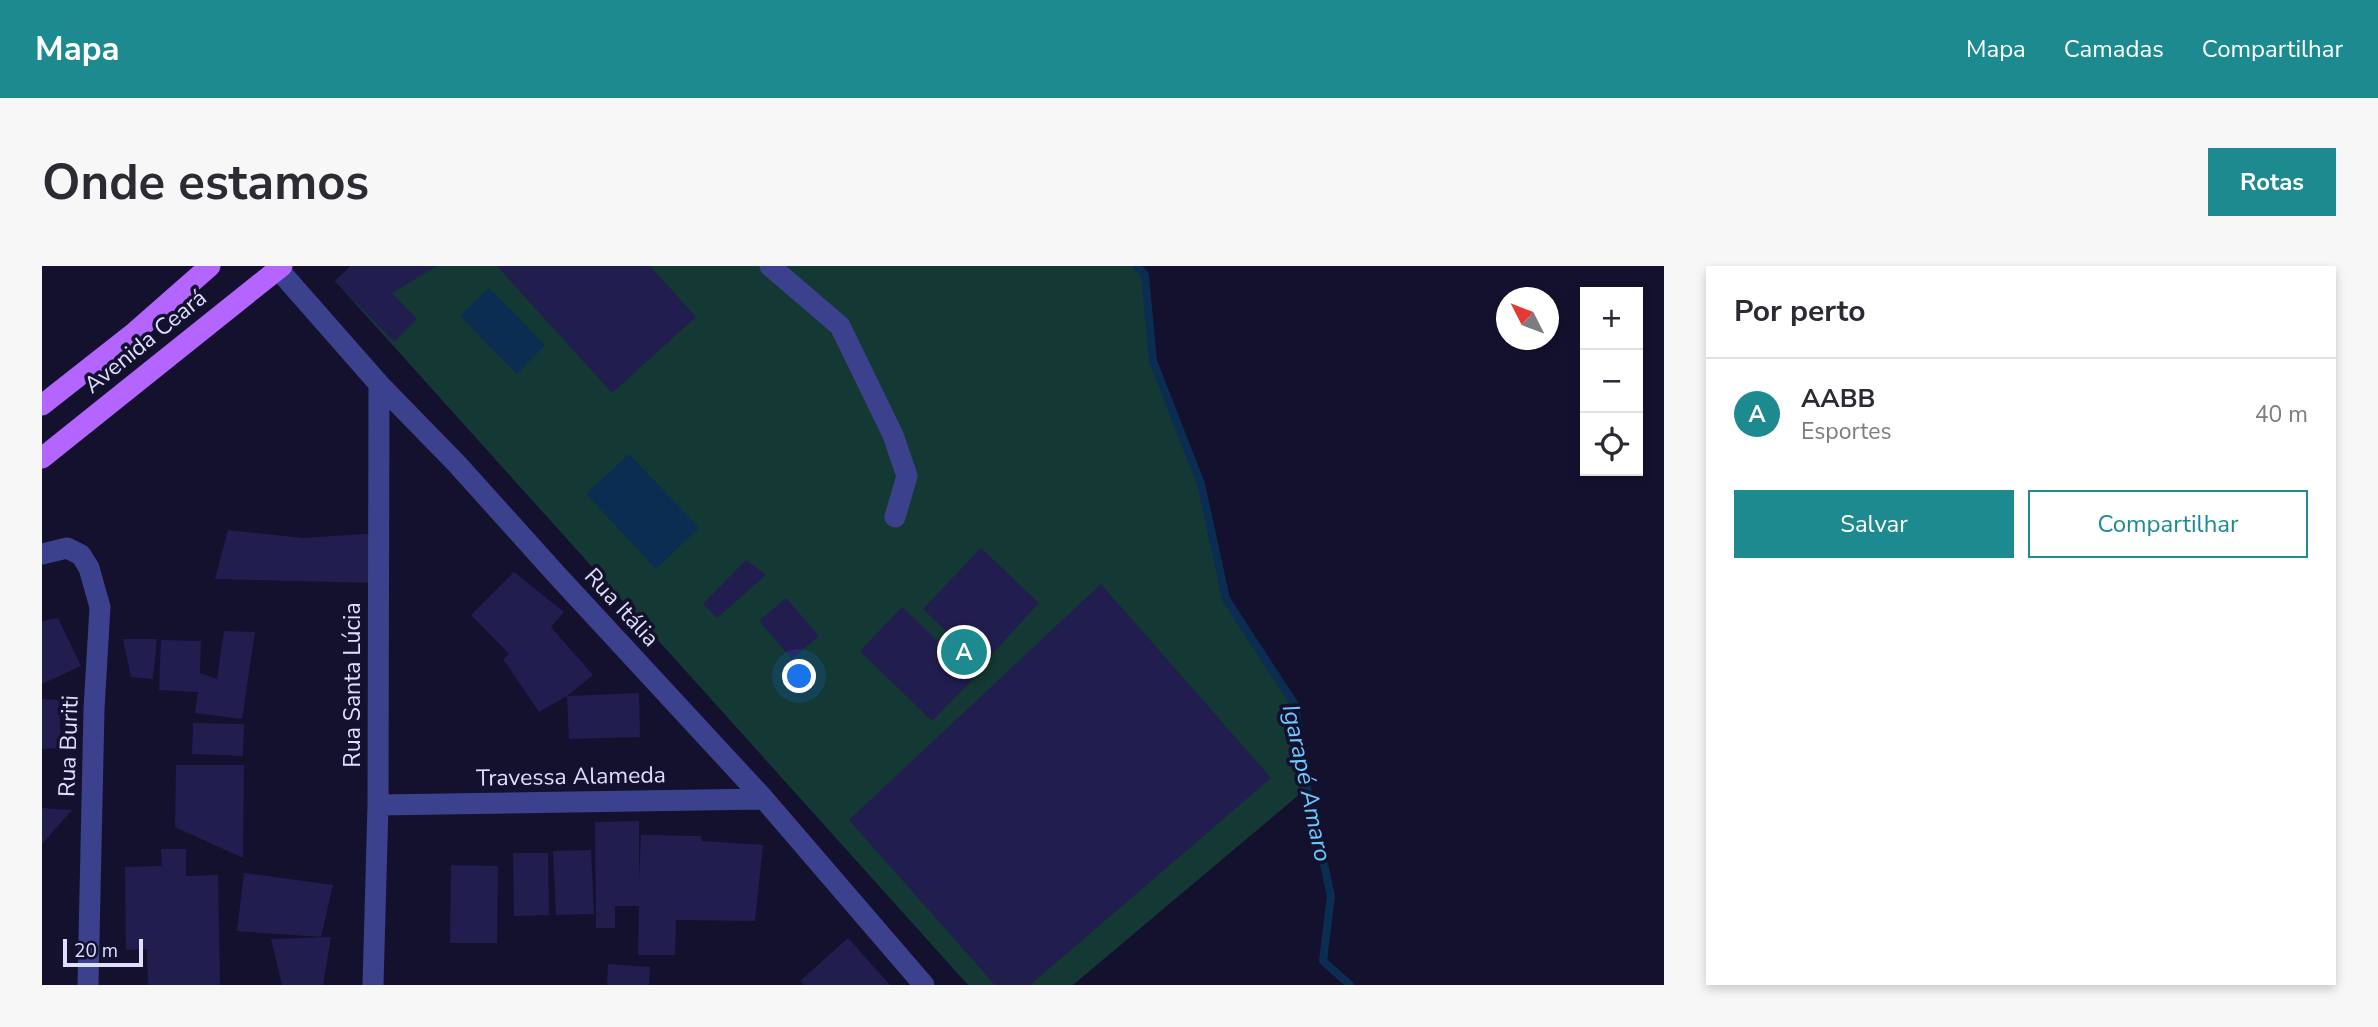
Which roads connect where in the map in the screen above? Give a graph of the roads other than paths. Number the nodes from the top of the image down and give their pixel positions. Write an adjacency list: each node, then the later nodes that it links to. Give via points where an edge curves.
1 (210, 266): 5 (main road, Avenida Ceará)
2 (770, 266): 7 (street, via 840,326 893,435 907,476)
3 (280, 267): 4 (street, Rua Itália); 6 (main road, Avenida Ceará)
4 (379, 384): 9 (street, Rua Itália); 10 (street, Rua Santa Lúcia)
5 (42, 405)
6 (42, 458)
7 (895, 517)
8 (42, 554): 11 (street, Rua Buriti, via 67,548 81,555 100,607)
9 (764, 799): 10 (street, Travessa Alameda); 13 (street, Rua Itália)
10 (378, 805): 12 (street, Rua Santa Lúcia)
11 (89, 985)
12 (373, 985)
13 (924, 985)

